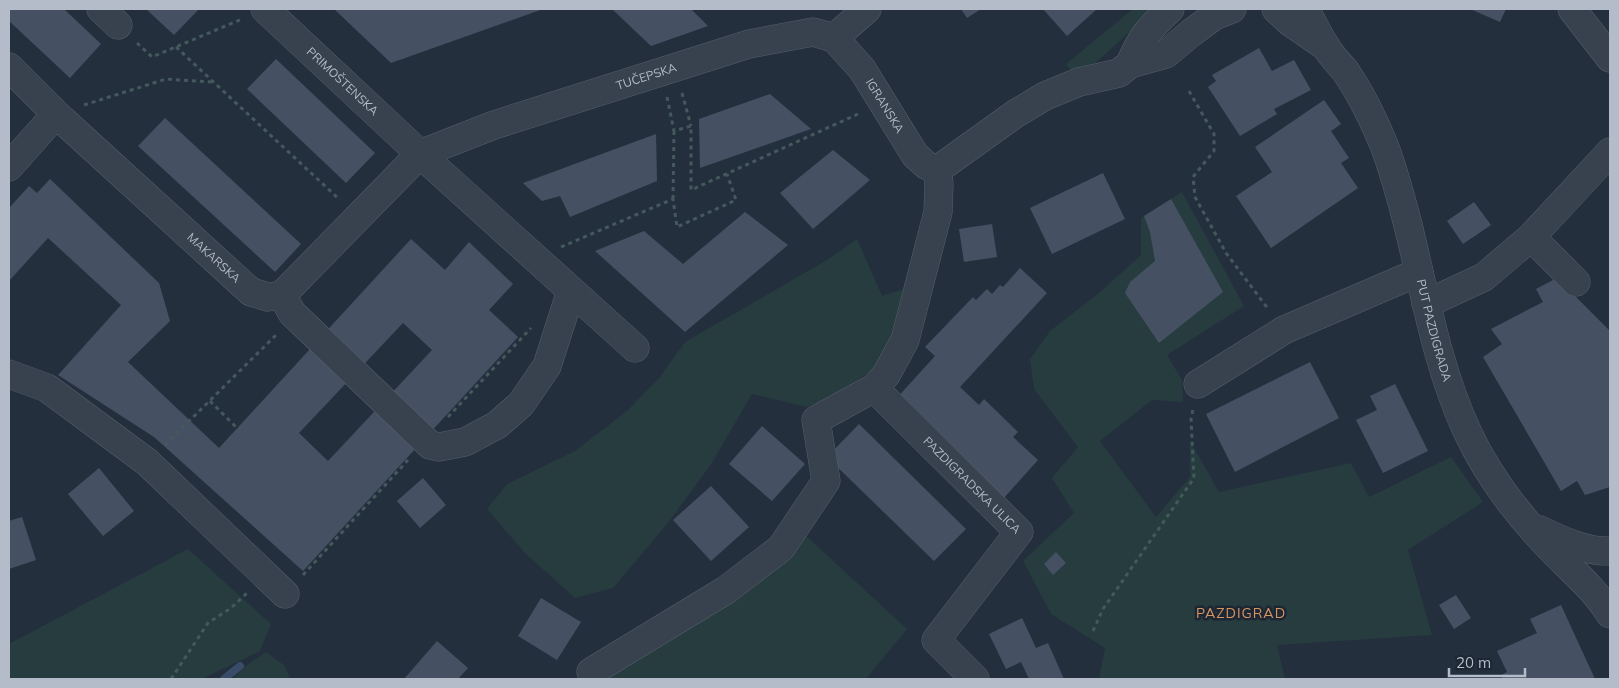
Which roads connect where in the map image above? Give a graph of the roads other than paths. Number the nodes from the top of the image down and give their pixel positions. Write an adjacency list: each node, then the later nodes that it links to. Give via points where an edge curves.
1 (867, 9): 8 (street)
2 (1170, 9): 11 (street, via 1146,32)
3 (1232, 9): 11 (street, via 1214,16 1166,54)
4 (1276, 9): 9 (street, PUT PAZDIGRADA)
5 (1306, 9): 9 (street, PUT PAZDIGRADA)
6 (1572, 9): 10 (street)
7 (266, 10): 15 (street, PRIMOŠTENSKA)
8 (834, 38): 15 (street, TUČEPSKA, via 813,32 749,44 494,125); 17 (street, IGRANSKA, via 862,69 915,155)
9 (1325, 47): 19 (street, PUT PAZDIGRADA, via 1357,90 1384,145)
10 (1610, 58)
11 (1130, 64): 17 (street, via 1119,74 1079,82 1045,96)
12 (9, 67): 13 (street, MAKARSKA)
13 (56, 114): 16 (street); 22 (street, MAKARSKA, via 251,292 268,297)
14 (1610, 152): 18 (street)
15 (420, 154): 21 (street, PRIMOŠTENSKA); 22 (street)
16 (9, 167)
17 (937, 170): 27 (street, via 938,212 905,340 886,375)
18 (1531, 237): 20 (street); 23 (street, via 1484,277)
19 (1419, 272): 23 (street, PUT PAZDIGRADA); 26 (street, via 1284,330)
20 (1576, 282)
21 (571, 291): 22 (street, via 546,366 521,404 496,425 466,442 439,447 430,445 292,313); 24 (street, PRIMOŠTENSKA)
22 (282, 295)
23 (1426, 304): 28 (street, PUT PAZDIGRADA, via 1455,402 1468,432 1500,486)
24 (635, 348)
25 (9, 374): 31 (street, via 47,388 147,462)
26 (1198, 384)
27 (874, 388): 33 (street, via 816,420 826,482 781,548 726,590); 34 (street, PAZDIGRADSKA ULICA, via 1018,532 936,640)
28 (1528, 524): 29 (street, via 1582,547); 30 (street, PUT PAZDIGRADA)
29 (1610, 551)
30 (1600, 592): 32 (street, PUT PAZDIGRADA)
31 (285, 594)
32 (1610, 614)
33 (591, 672)
34 (975, 679)

